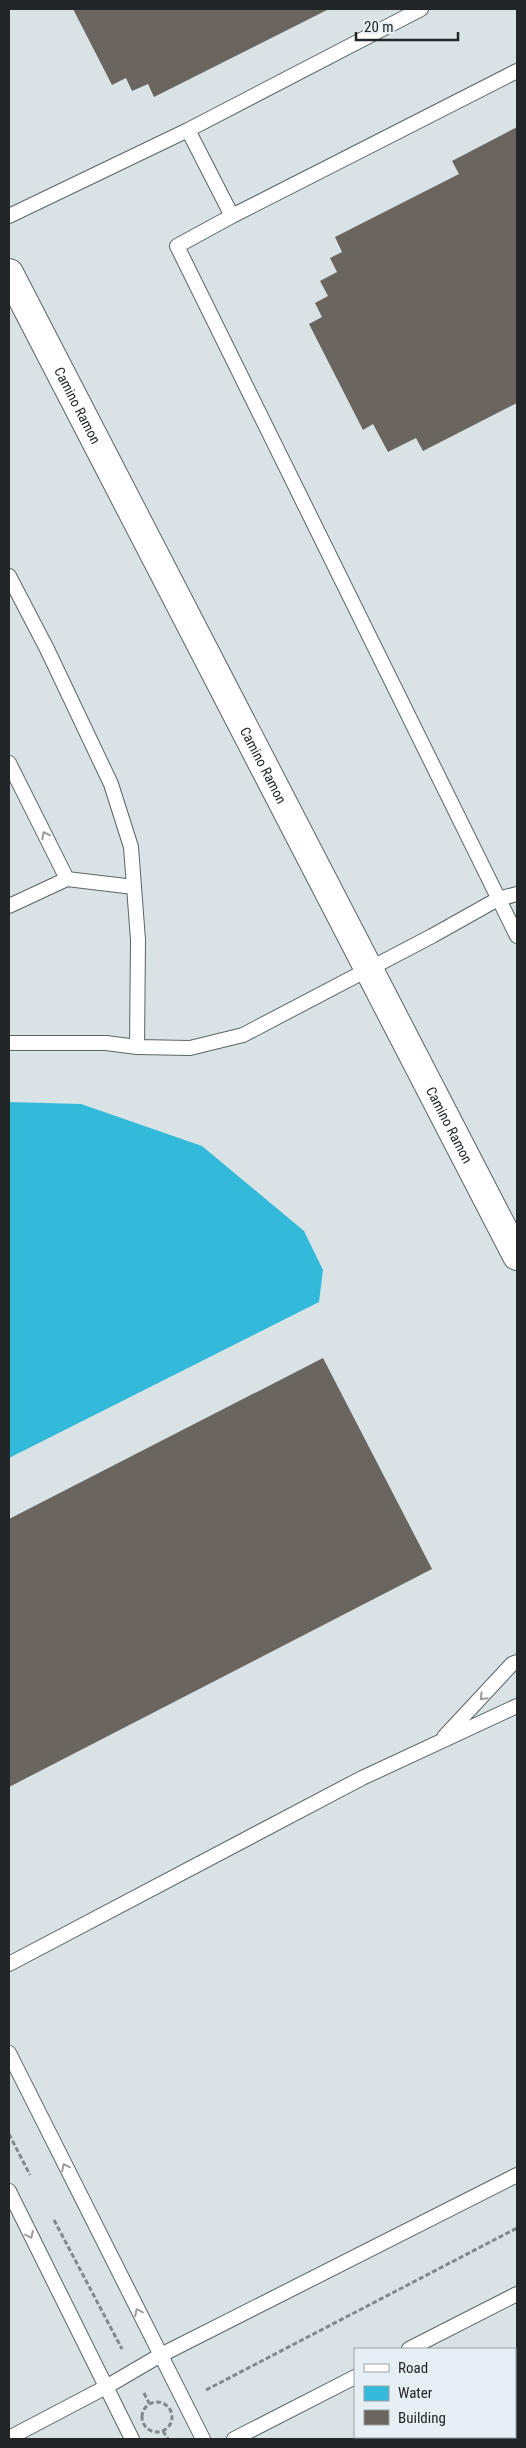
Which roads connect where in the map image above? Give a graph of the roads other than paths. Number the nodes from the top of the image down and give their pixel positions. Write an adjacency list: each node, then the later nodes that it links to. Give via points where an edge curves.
1 (421, 9): 3 (lane)
2 (517, 71): 5 (lane)
3 (188, 130): 4 (lane); 5 (lane)
4 (9, 216)
5 (232, 216): 12 (lane, via 176,246)
6 (9, 273): 15 (street, Camino Ramon)
7 (9, 576): 10 (lane, via 111,784 131,847)
8 (9, 763): 9 (lane, one-way to 8)
9 (67, 879): 10 (lane); 13 (lane)
10 (134, 887): 17 (lane, via 138,940)
11 (517, 894): 12 (lane)
12 (498, 899): 14 (lane); 15 (lane)
13 (9, 906)
14 (517, 936)
15 (370, 967): 17 (lane, via 243,1035 190,1048); 18 (street, Camino Ramon)
16 (9, 1043): 17 (lane, via 106,1043)
17 (137, 1047)
18 (517, 1256)
19 (517, 1662): 21 (lane, one-way to 21)
20 (517, 1706): 21 (lane)
21 (438, 1743): 22 (lane, via 354,1783)
22 (9, 1964)
23 (9, 2054): 28 (lane, one-way to 23)
24 (517, 2175): 28 (lane)
25 (9, 2191): 30 (lane, one-way to 30)
26 (517, 2294): 27 (lane)
27 (411, 2348)
28 (159, 2356): 30 (lane); 33 (lane)
29 (354, 2378): 34 (lane)
30 (106, 2387): 31 (lane); 32 (lane)
31 (9, 2438)
32 (132, 2439)
33 (203, 2439)
34 (234, 2439)

